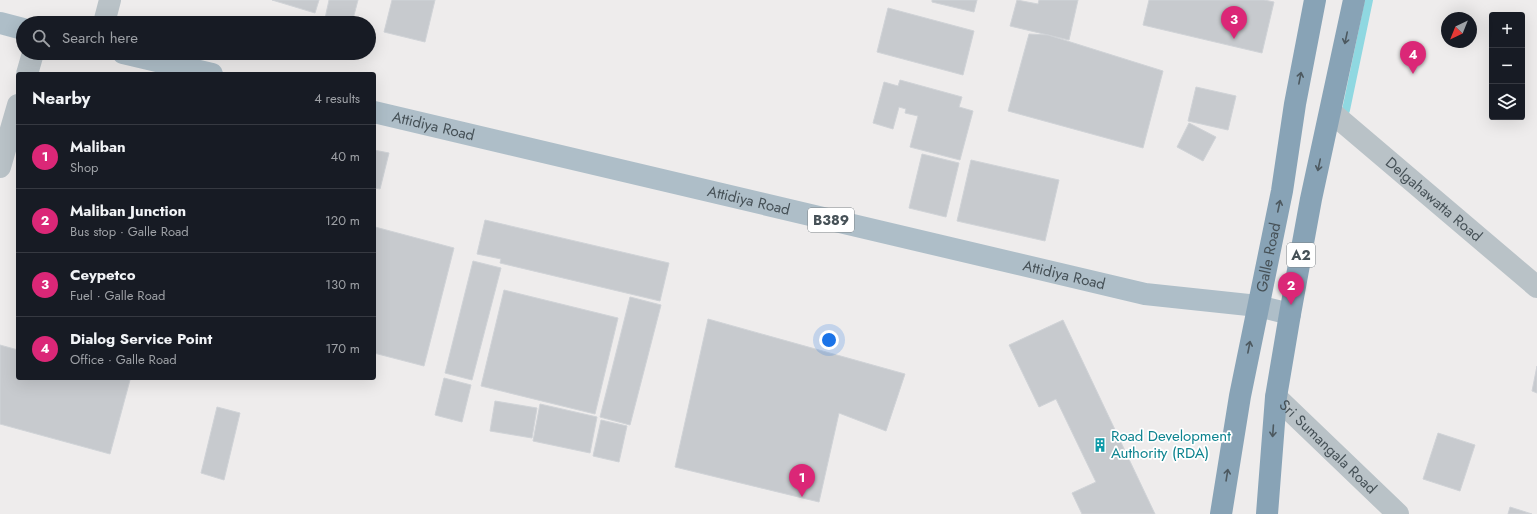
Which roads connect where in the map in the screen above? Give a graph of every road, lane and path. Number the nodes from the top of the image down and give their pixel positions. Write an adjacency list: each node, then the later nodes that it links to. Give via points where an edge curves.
1 (110, 0): 4 (street)
2 (1315, 0): 16 (highway, Galle Road / A2, one-way to 2, via 1282,191)
3 (1354, 0): 13 (highway, Galle Road / A2, one-way to 13)
4 (106, 16)
5 (0, 23): 6 (main road)
6 (16, 27)
7 (31, 60): 9 (street)
8 (153, 60): 10 (main road)
9 (28, 72)
10 (204, 72)
11 (16, 112): 14 (street)
12 (376, 112): 16 (main road, Attidiya Road / B389, via 1145,294)
13 (1331, 112): 15 (street, Delgahawatta Road); 17 (highway, Galle Road / A2, one-way to 17)
14 (0, 167)
15 (1537, 287)
16 (1258, 306): 17 (main road, Attidiya Road / B389); 19 (highway, Galle Road / A2, one-way to 16)
17 (1290, 314): 18 (highway, Galle Road / A2)
18 (1276, 396): 20 (highway, Galle Road / A2, one-way to 20); 21 (street, Sri Sumangala Road)
19 (1221, 514)
20 (1267, 514)
21 (1398, 514)

